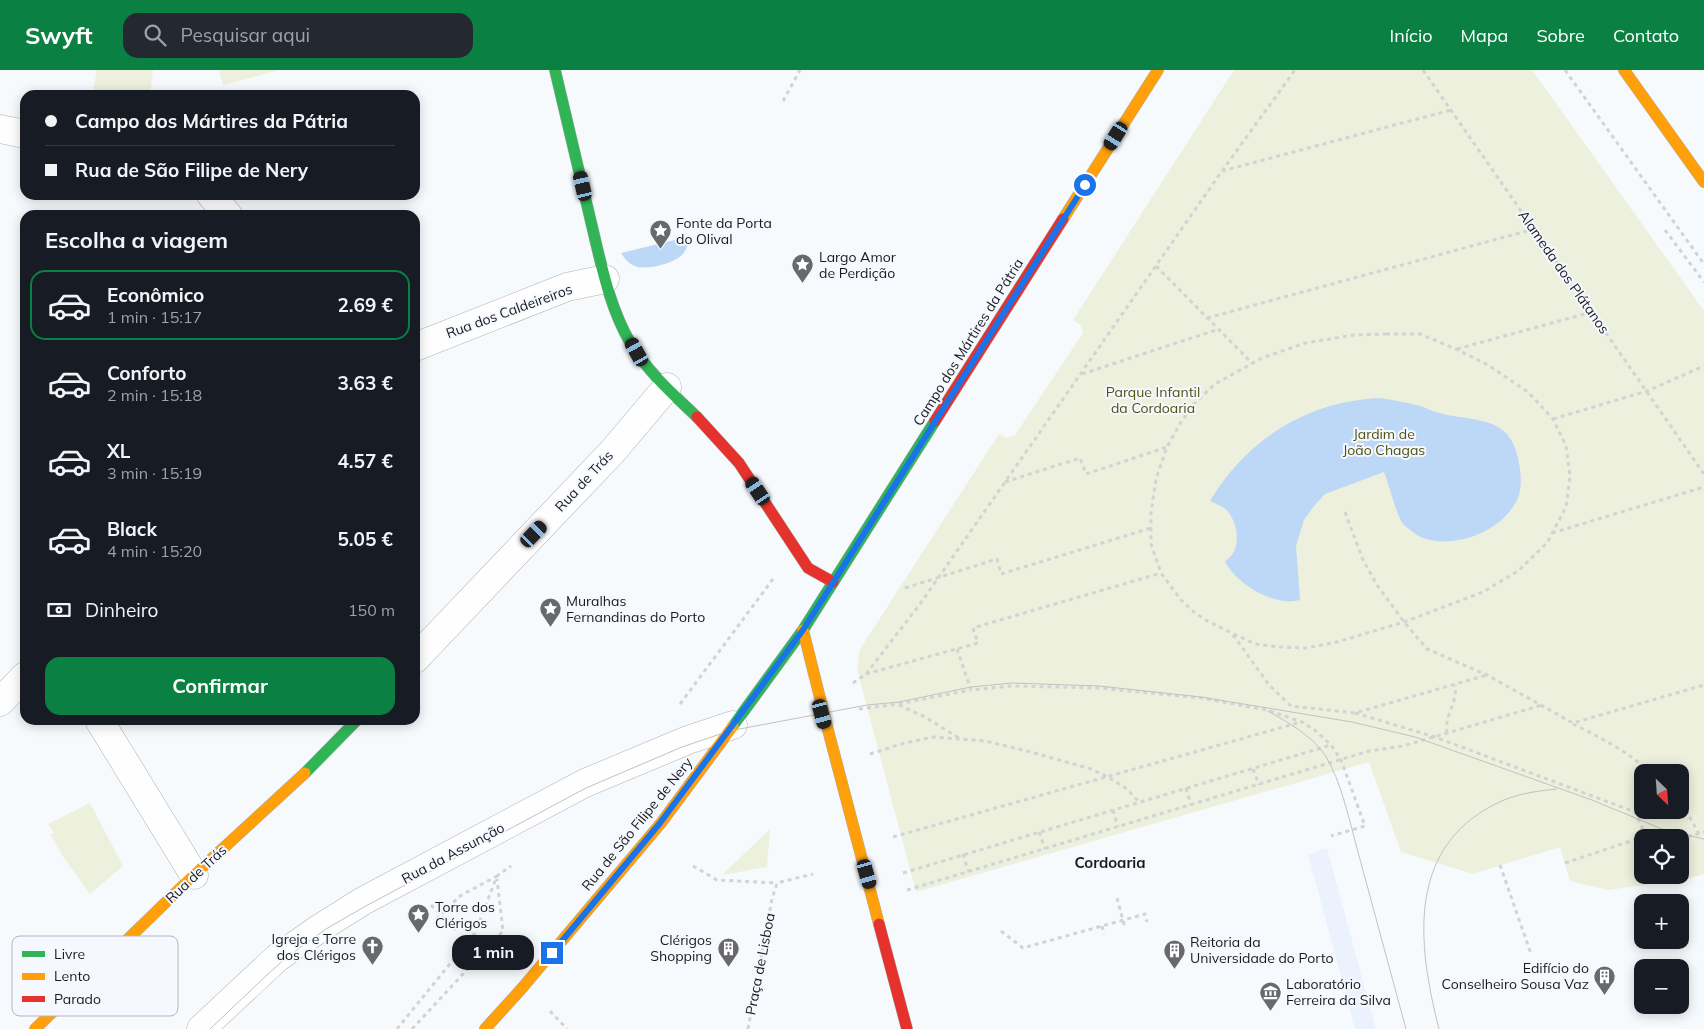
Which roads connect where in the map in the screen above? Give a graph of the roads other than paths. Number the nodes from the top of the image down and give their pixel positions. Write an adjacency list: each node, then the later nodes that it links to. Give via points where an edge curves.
1 (555, 70): 9 (street)
2 (1158, 70): 12 (street, Campo dos Mártires da Pátria)
3 (1624, 70): 6 (street)
4 (0, 129): 5 (street)
5 (20, 133)
6 (1704, 182)
7 (216, 200): 8 (street)
8 (224, 210)
9 (605, 279): 10 (street, Rua dos Caldeireiros, via 567,287); 11 (street, via 615,312 637,352)
10 (420, 345)
11 (667, 387): 12 (street, via 727,447 808,568); 14 (street, Rua de Trás, via 613,451)
12 (833, 582): 13 (street, Campo dos Mártires da Pátria)
13 (803, 630): 19 (street, Rua de São Filipe de Nery); 26 (street, via 835,763)
14 (420, 654)
15 (20, 681): 16 (street)
16 (0, 702)
17 (102, 725): 20 (street)
18 (352, 725): 20 (street, Rua de Trás, via 317,762)
19 (733, 726): 24 (street, Rua da Assunção, via 688,740 585,783 363,901 298,942); 25 (street, Rua de São Filipe de Nery, via 660,823)
20 (194, 875): 21 (street, Rua de Trás)
21 (131, 936)
22 (48, 1016): 23 (street, Rua de Trás)
23 (35, 1029)
24 (201, 1029)
25 (485, 1029)
26 (907, 1029)

